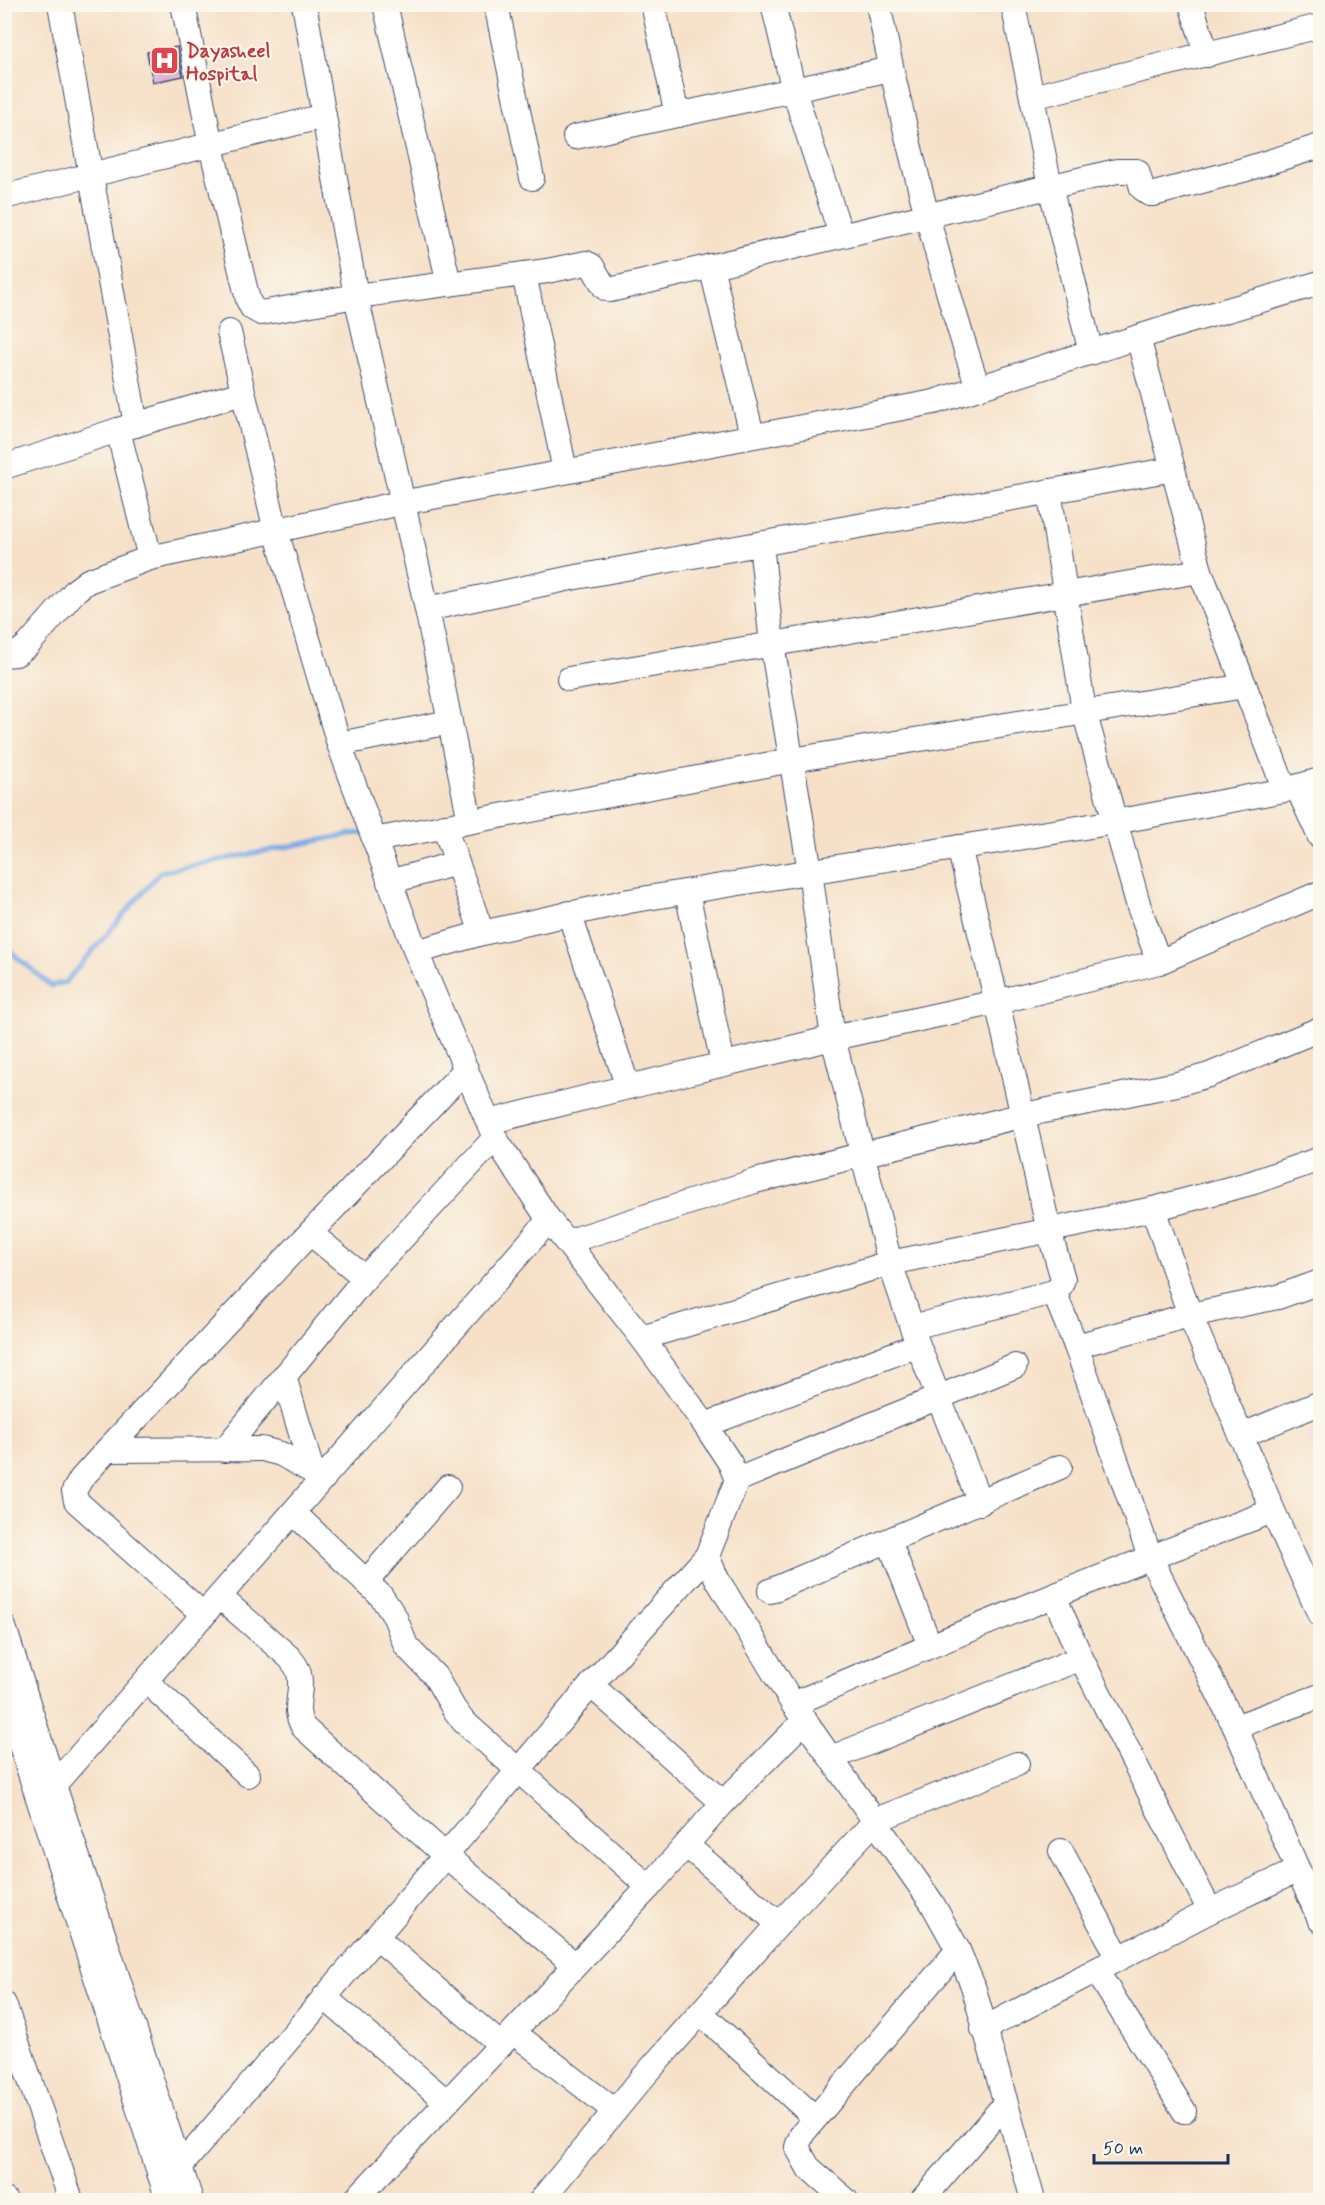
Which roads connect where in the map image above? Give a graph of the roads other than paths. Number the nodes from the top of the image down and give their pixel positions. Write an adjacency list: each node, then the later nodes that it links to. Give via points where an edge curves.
1 (60, 4): 21 (street)
2 (183, 4): 19 (street)
3 (304, 4): 17 (street)
4 (385, 4): 30 (street)
5 (496, 4): 22 (street)
6 (653, 4): 16 (street)
7 (773, 4): 14 (street)
8 (878, 4): 13 (street)
9 (1013, 4): 15 (street)
10 (1191, 4): 12 (street)
11 (1320, 26): 12 (street)
12 (1207, 55): 15 (street)
13 (891, 69): 14 (street); 25 (street)
14 (794, 91): 16 (street); 26 (street)
15 (1032, 97): 23 (street)
16 (677, 115): 18 (street)
17 (324, 116): 19 (street); 31 (street)
18 (575, 137)
19 (211, 146): 21 (street); 31 (street, via 252,308 261,313)
20 (1320, 146): 23 (street, via 1154,194 1145,192 1133,169)
21 (91, 177): 24 (street); 37 (street)
22 (532, 178)
23 (1050, 186): 25 (street); 34 (street)
24 (4, 197)
25 (927, 214): 26 (street); 35 (street)
26 (840, 236): 27 (street)
27 (711, 266): 28 (street, via 610,290 586,263); 38 (street)
28 (524, 274): 30 (street); 41 (street)
29 (1320, 283): 33 (street)
30 (449, 284): 31 (street)
31 (356, 296): 43 (street)
32 (229, 332): 36 (street)
33 (1138, 337): 34 (street); 40 (street)
34 (1091, 352): 35 (street)
35 (978, 388): 38 (street, via 934,402)
36 (242, 393): 37 (street); 44 (street)
37 (127, 427): 39 (street); 46 (street)
38 (752, 435): 41 (street)
39 (5, 466)
40 (1173, 469): 42 (street); 47 (street)
41 (565, 471): 43 (street)
42 (1049, 491): 45 (street); 48 (street)
43 (401, 503): 44 (street); 49 (street)
44 (276, 531): 46 (street); 56 (street)
45 (761, 544): 49 (street); 50 (street)
46 (150, 558): 51 (street, via 88,581 28,645 16,654)
47 (1200, 570): 48 (street); 53 (street)
48 (1066, 594): 50 (street); 54 (street)
49 (427, 609): 55 (street)
50 (772, 644): 52 (street); 57 (street)
51 (4, 655)
52 (569, 679)
53 (1245, 686): 54 (street); 58 (street)
54 (1084, 711): 57 (street); 60 (street)
55 (450, 722): 56 (street); 59 (street)
56 (339, 744): 63 (street)
57 (792, 760): 59 (street); 66 (street)
58 (1301, 786): 60 (street); 62 (street)
59 (470, 821): 61 (street)
60 (1115, 822): 64 (street); 73 (street)
61 (444, 826): 63 (street); 65 (street)
62 (1320, 837)
63 (374, 840): 67 (street)
64 (959, 847): 66 (street); 74 (street)
65 (457, 863): 67 (street); 71 (street)
66 (810, 871): 68 (street); 76 (street)
67 (389, 882): 72 (street)
68 (687, 892): 70 (street); 77 (street)
69 (1320, 892): 73 (street)
70 (569, 914): 71 (street); 79 (street)
71 (482, 933): 72 (street)
72 (416, 952): 78 (street)
73 (1159, 962): 74 (street)
74 (997, 1002): 76 (street); 80 (street)
75 (1320, 1029): 80 (street, via 1198,1078)
76 (833, 1038): 77 (street); 82 (street)
77 (723, 1064): 79 (street)
78 (466, 1069): 81 (street); 87 (street)
79 (628, 1087): 81 (street)
80 (1024, 1115): 82 (street); 86 (street)
81 (492, 1130): 85 (street); 90 (street)
82 (864, 1155): 88 (street, via 755,1181); 89 (street)
83 (1320, 1159): 84 (street, via 1251,1183)
84 (1154, 1209): 86 (street); 93 (street)
85 (549, 1220): 88 (street); 106 (street)
86 (1049, 1231): 89 (street); 92 (street, via 1063,1279)
87 (310, 1233): 90 (street); 103 (street)
88 (567, 1242): 95 (street)
89 (890, 1263): 94 (street); 95 (street)
90 (365, 1278): 98 (street)
91 (1320, 1282): 93 (street, via 1278,1297)
92 (1054, 1292): 94 (street); 96 (street)
93 (1190, 1315): 96 (street); 102 (street)
94 (915, 1336): 99 (street); 101 (street)
95 (642, 1338): 101 (street)
96 (1076, 1346): 114 (street)
97 (1015, 1366): 99 (street)
98 (284, 1376): 104 (street); 106 (street)
99 (939, 1397): 107 (street); 109 (street)
100 (1320, 1403): 102 (street)
101 (705, 1425): 107 (street)
102 (1240, 1436): 110 (street)
103 (107, 1450): 104 (street); 119 (street, via 81,1479 75,1491 76,1501)
104 (224, 1450): 106 (street, via 262,1449)
105 (1060, 1467): 109 (street)
106 (318, 1474): 111 (street)
107 (737, 1480): 113 (street)
108 (448, 1487): 115 (street)
109 (980, 1503): 112 (street)
110 (1273, 1511): 114 (street); 120 (street)
111 (294, 1513): 115 (street); 118 (street)
112 (889, 1541): 116 (street); 122 (street)
113 (707, 1556): 125 (street); 128 (street, via 717,1579)
114 (1150, 1557): 117 (street); 129 (street)
115 (366, 1582): 132 (street, via 390,1608 406,1646 435,1676 458,1715)
116 (770, 1591)
117 (1054, 1596): 122 (street); 123 (street)
118 (220, 1597): 119 (street); 139 (street, via 296,1666 300,1675 297,1711 304,1728)
119 (204, 1615): 124 (street)
120 (1320, 1615)
121 (4, 1627): 134 (street)
122 (930, 1646): 128 (street)
123 (1081, 1658): 130 (street); 142 (street)
124 (146, 1681): 133 (street); 134 (street)
125 (591, 1685): 132 (street); 135 (street)
126 (4, 1693): 150 (street)
127 (1320, 1696): 129 (street)
128 (799, 1712): 130 (street); 135 (street)
129 (1235, 1727): 140 (street)
130 (831, 1758): 136 (street)
131 (1017, 1764): 136 (street)
132 (519, 1770): 139 (street); 141 (street)
133 (248, 1775)
134 (54, 1785): 150 (street)
135 (723, 1803): 137 (street)
136 (876, 1820): 144 (street); 146 (street, via 932,1903)
137 (686, 1845): 141 (street); 144 (street)
138 (1061, 1851): 147 (street)
139 (444, 1855): 145 (street); 148 (street)
140 (1298, 1870): 142 (street); 143 (street)
141 (649, 1887): 148 (street)
142 (1210, 1911): 147 (street)
143 (1320, 1920)
144 (779, 1924): 153 (street)
145 (376, 1937): 151 (street); 155 (street)
146 (958, 1950): 154 (street, via 973,1986); 160 (street)
147 (1119, 1958): 149 (street)
148 (575, 1965): 155 (street)
149 (1096, 1970): 154 (street); 159 (street)
150 (105, 1973): 161 (street)
151 (324, 1997): 156 (street); 161 (street)
152 (4, 2004): 162 (street)
153 (701, 2013): 158 (street); 160 (street)
154 (983, 2029): 157 (street)
155 (507, 2038): 156 (street); 158 (street)
156 (447, 2102): 165 (street)
157 (1005, 2104): 168 (street); 169 (street)
158 (615, 2111): 166 (street)
159 (1184, 2111)
160 (815, 2118): 167 (street, via 802,2134 797,2147 800,2156)
161 (169, 2170): 163 (street); 164 (street)
162 (71, 2200)
163 (168, 2200)
164 (191, 2200)
165 (355, 2200)
166 (541, 2200)
167 (846, 2200)
168 (922, 2200)
169 (1033, 2200)

